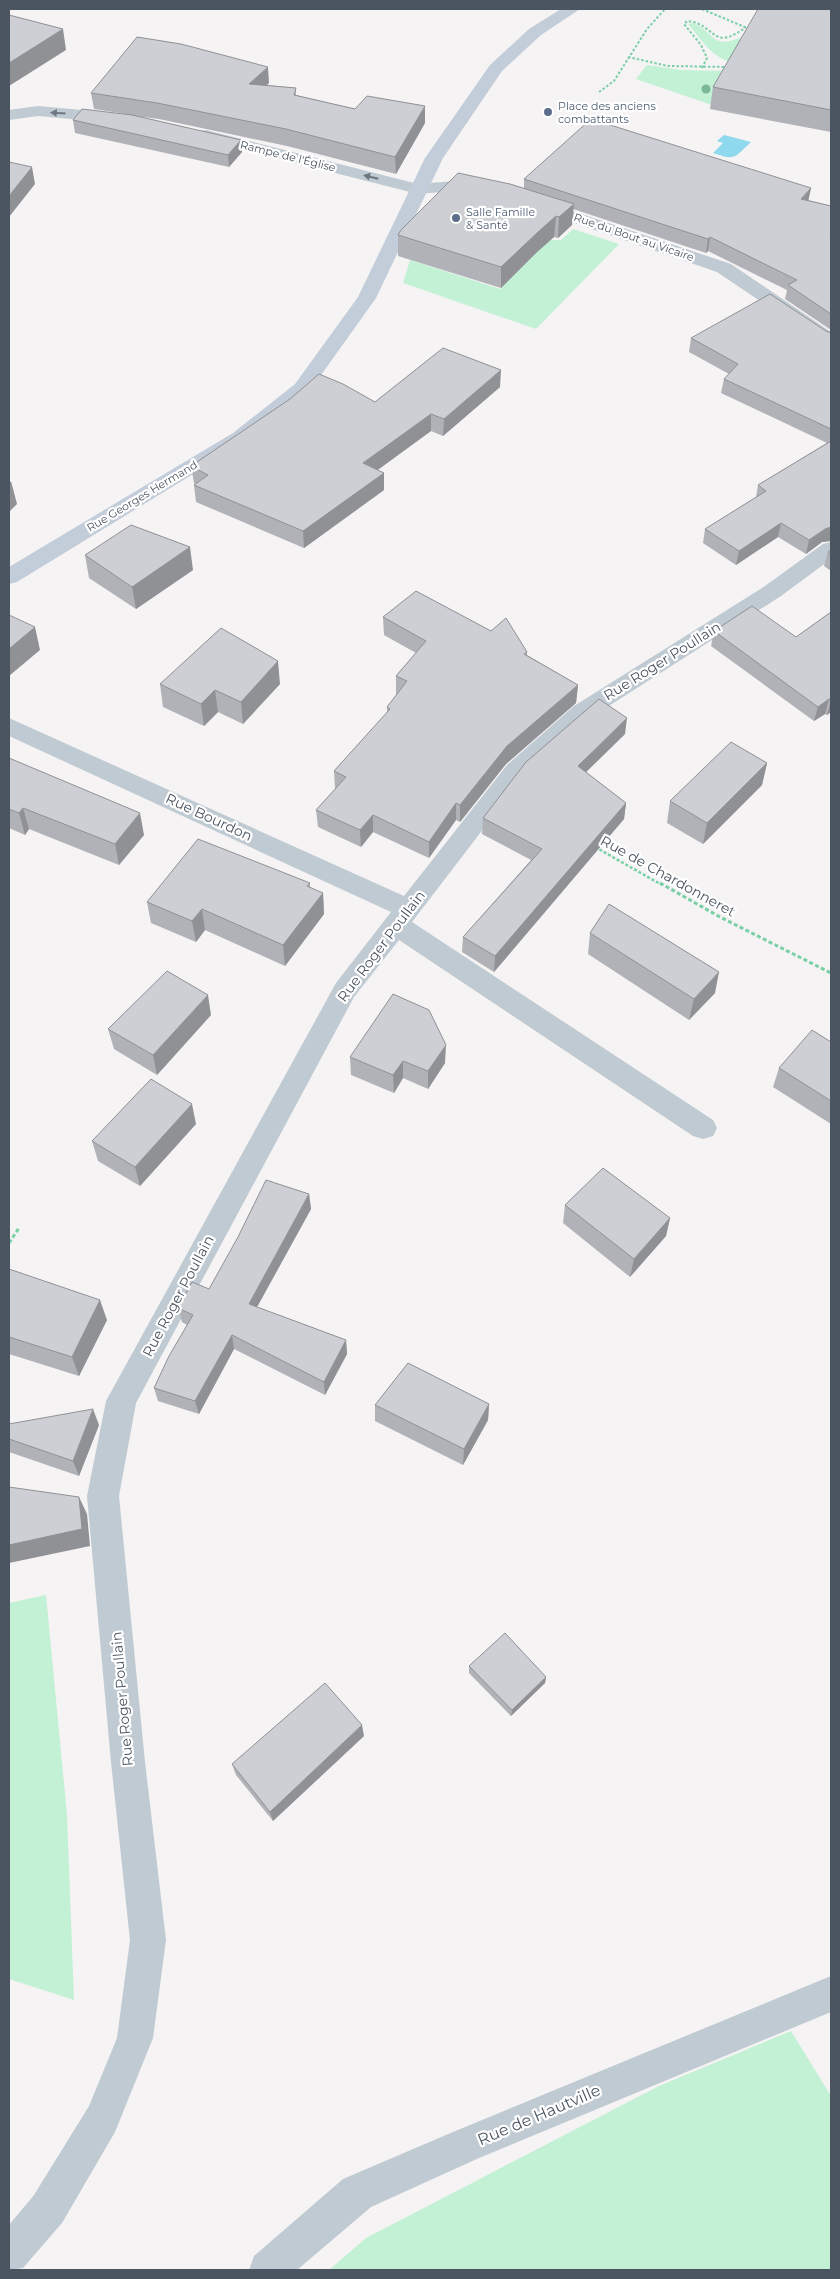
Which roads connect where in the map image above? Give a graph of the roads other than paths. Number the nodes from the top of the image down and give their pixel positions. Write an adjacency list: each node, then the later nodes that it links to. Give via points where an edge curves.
1 (572, 9): 5 (street, via 535,32 496,68 434,158)
2 (9, 115): 3 (street, one-way to 2, via 38,111)
3 (134, 121)
4 (189, 130): 5 (street, Rampe de l'Église, one-way to 4)
5 (418, 189): 6 (street, via 454,186); 10 (street, Rue Georges Hermand, via 367,298 302,388 240,437)
6 (497, 195)
7 (520, 199): 8 (street, Rue du Bout au Vicaire, via 724,268)
8 (831, 340)
9 (831, 549): 12 (street, Rue Roger Poullain, via 772,591 582,712 515,771)
10 (9, 576)
11 (9, 726): 12 (street, Rue Bourdon)
12 (402, 917): 13 (street, Rue Bourdon); 15 (street, Rue Roger Poullain, via 345,990 121,1401 103,1496 148,1940 135,2038 102,2119 48,2209)
13 (703, 1128)
14 (831, 1994): 16 (street, Rue de Hautville, via 357,2193)
15 (9, 2254)
16 (268, 2270)

